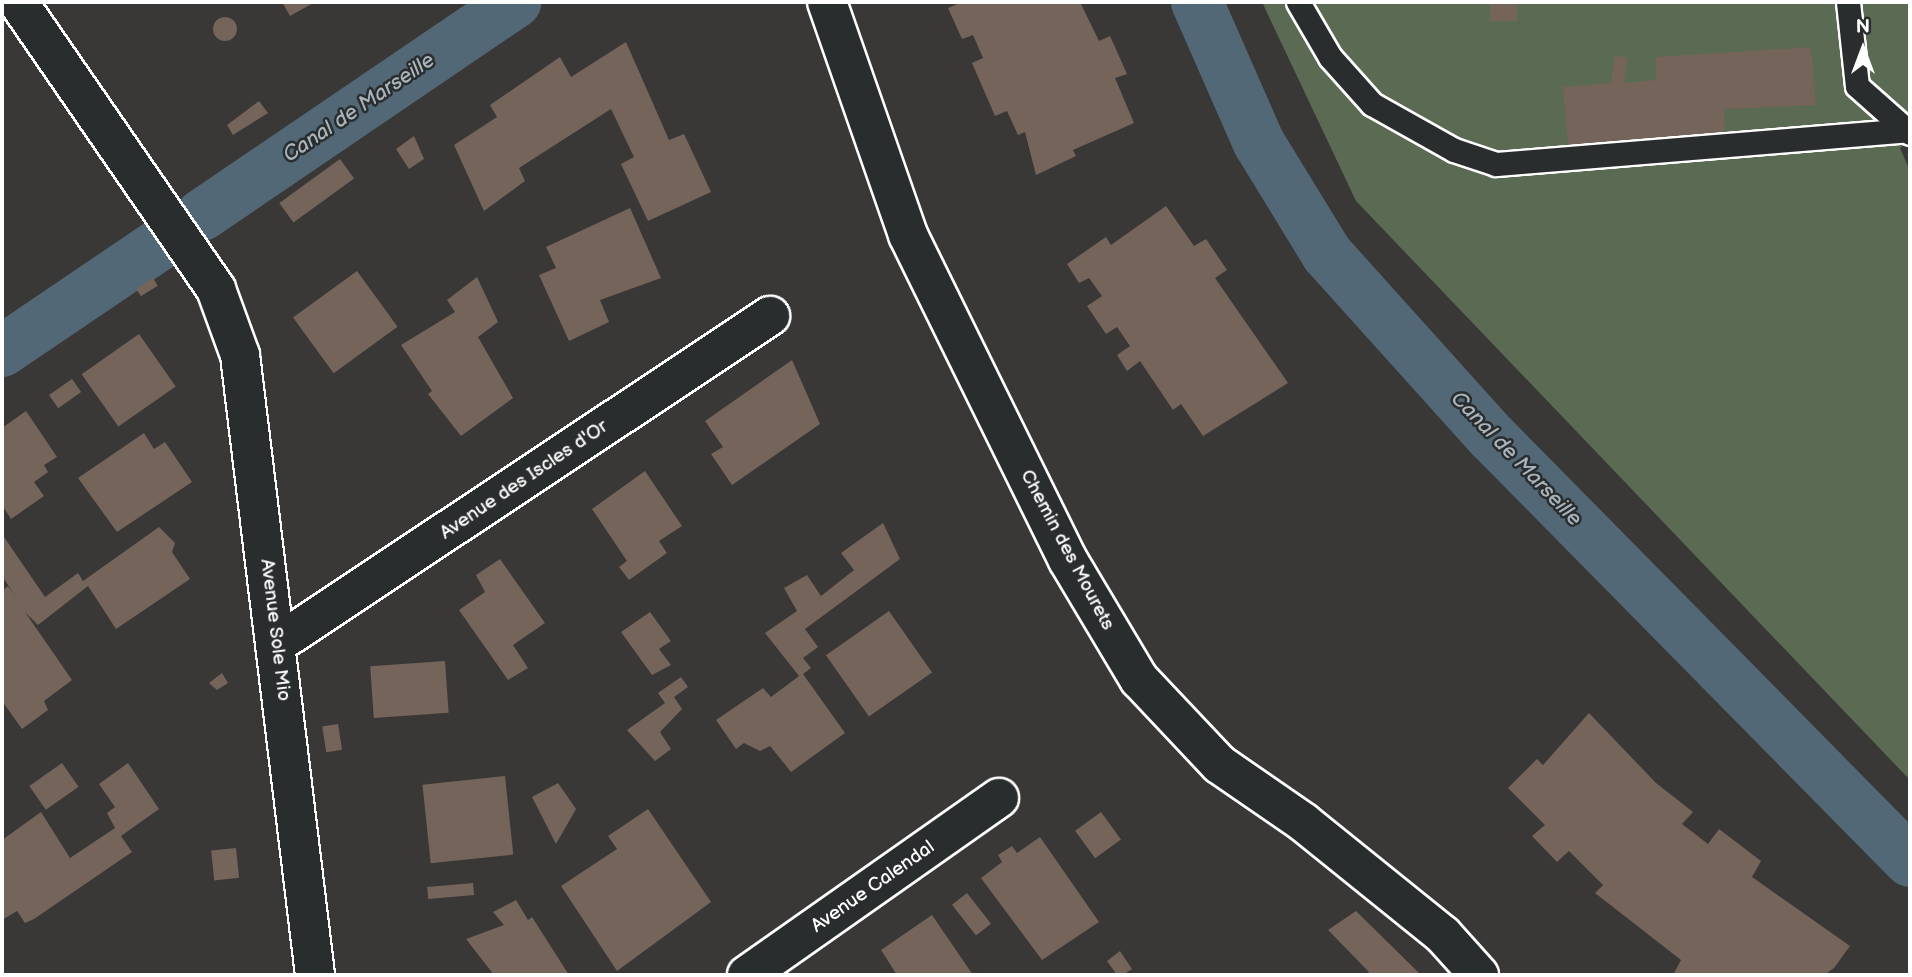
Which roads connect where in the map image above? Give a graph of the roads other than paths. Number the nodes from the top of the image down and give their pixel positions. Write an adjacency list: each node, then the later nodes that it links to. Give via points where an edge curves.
1 (18, 2): 7 (street, Avenue Sole Mio, via 216,289 240,355)
2 (827, 2): 11 (street, Chemin des Mourets, via 908,235 1068,560 1139,679 1219,764 1303,822 1422,918)
3 (1298, 2): 5 (lane, via 1330,57 1372,104 1454,150 1496,164)
4 (1848, 2): 5 (lane, via 1857,86)
5 (1908, 132)
6 (769, 316): 7 (street, Avenue des Iscles d'Or)
7 (278, 643): 9 (street, Avenue Sole Mio)
8 (999, 798): 10 (street, Avenue Calendal)
9 (316, 975)
10 (747, 975)
11 (1479, 975)

